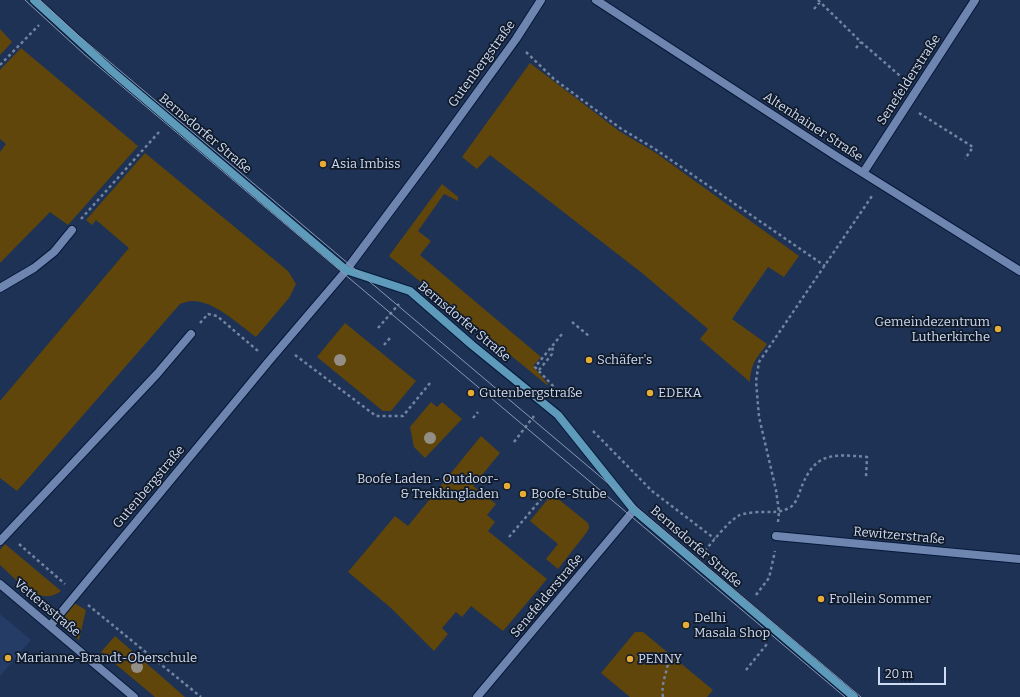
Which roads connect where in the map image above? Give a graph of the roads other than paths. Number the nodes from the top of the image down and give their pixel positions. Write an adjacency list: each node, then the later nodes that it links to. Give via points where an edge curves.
1 (35, 0): 7 (street, Bernsdorfer Straße, via 112,71)
2 (541, 0): 7 (street, Gutenbergstraße, via 516,39)
3 (596, 0): 5 (street, Altenhainer Straße)
4 (975, 0): 5 (street, Senefelderstraße)
5 (863, 173): 8 (street, Altenhainer Straße)
6 (72, 230): 9 (street, via 54,252 34,268)
7 (346, 270): 11 (street, Bernsdorfer Straße, via 410,291 558,415); 16 (street, Gutenbergstraße)
8 (1020, 271)
9 (0, 288)
10 (191, 334): 13 (street, via 157,374)
11 (634, 510): 18 (street, Senefelderstraße); 19 (street, Bernsdorfer Straße)
12 (776, 536): 14 (street, Rewitzerstraße)
13 (0, 541)
14 (1020, 559)
15 (0, 584): 16 (street, Vettersstraße)
16 (50, 626): 17 (street, Vettersstraße)
17 (134, 697)
18 (477, 697)
19 (854, 697)

